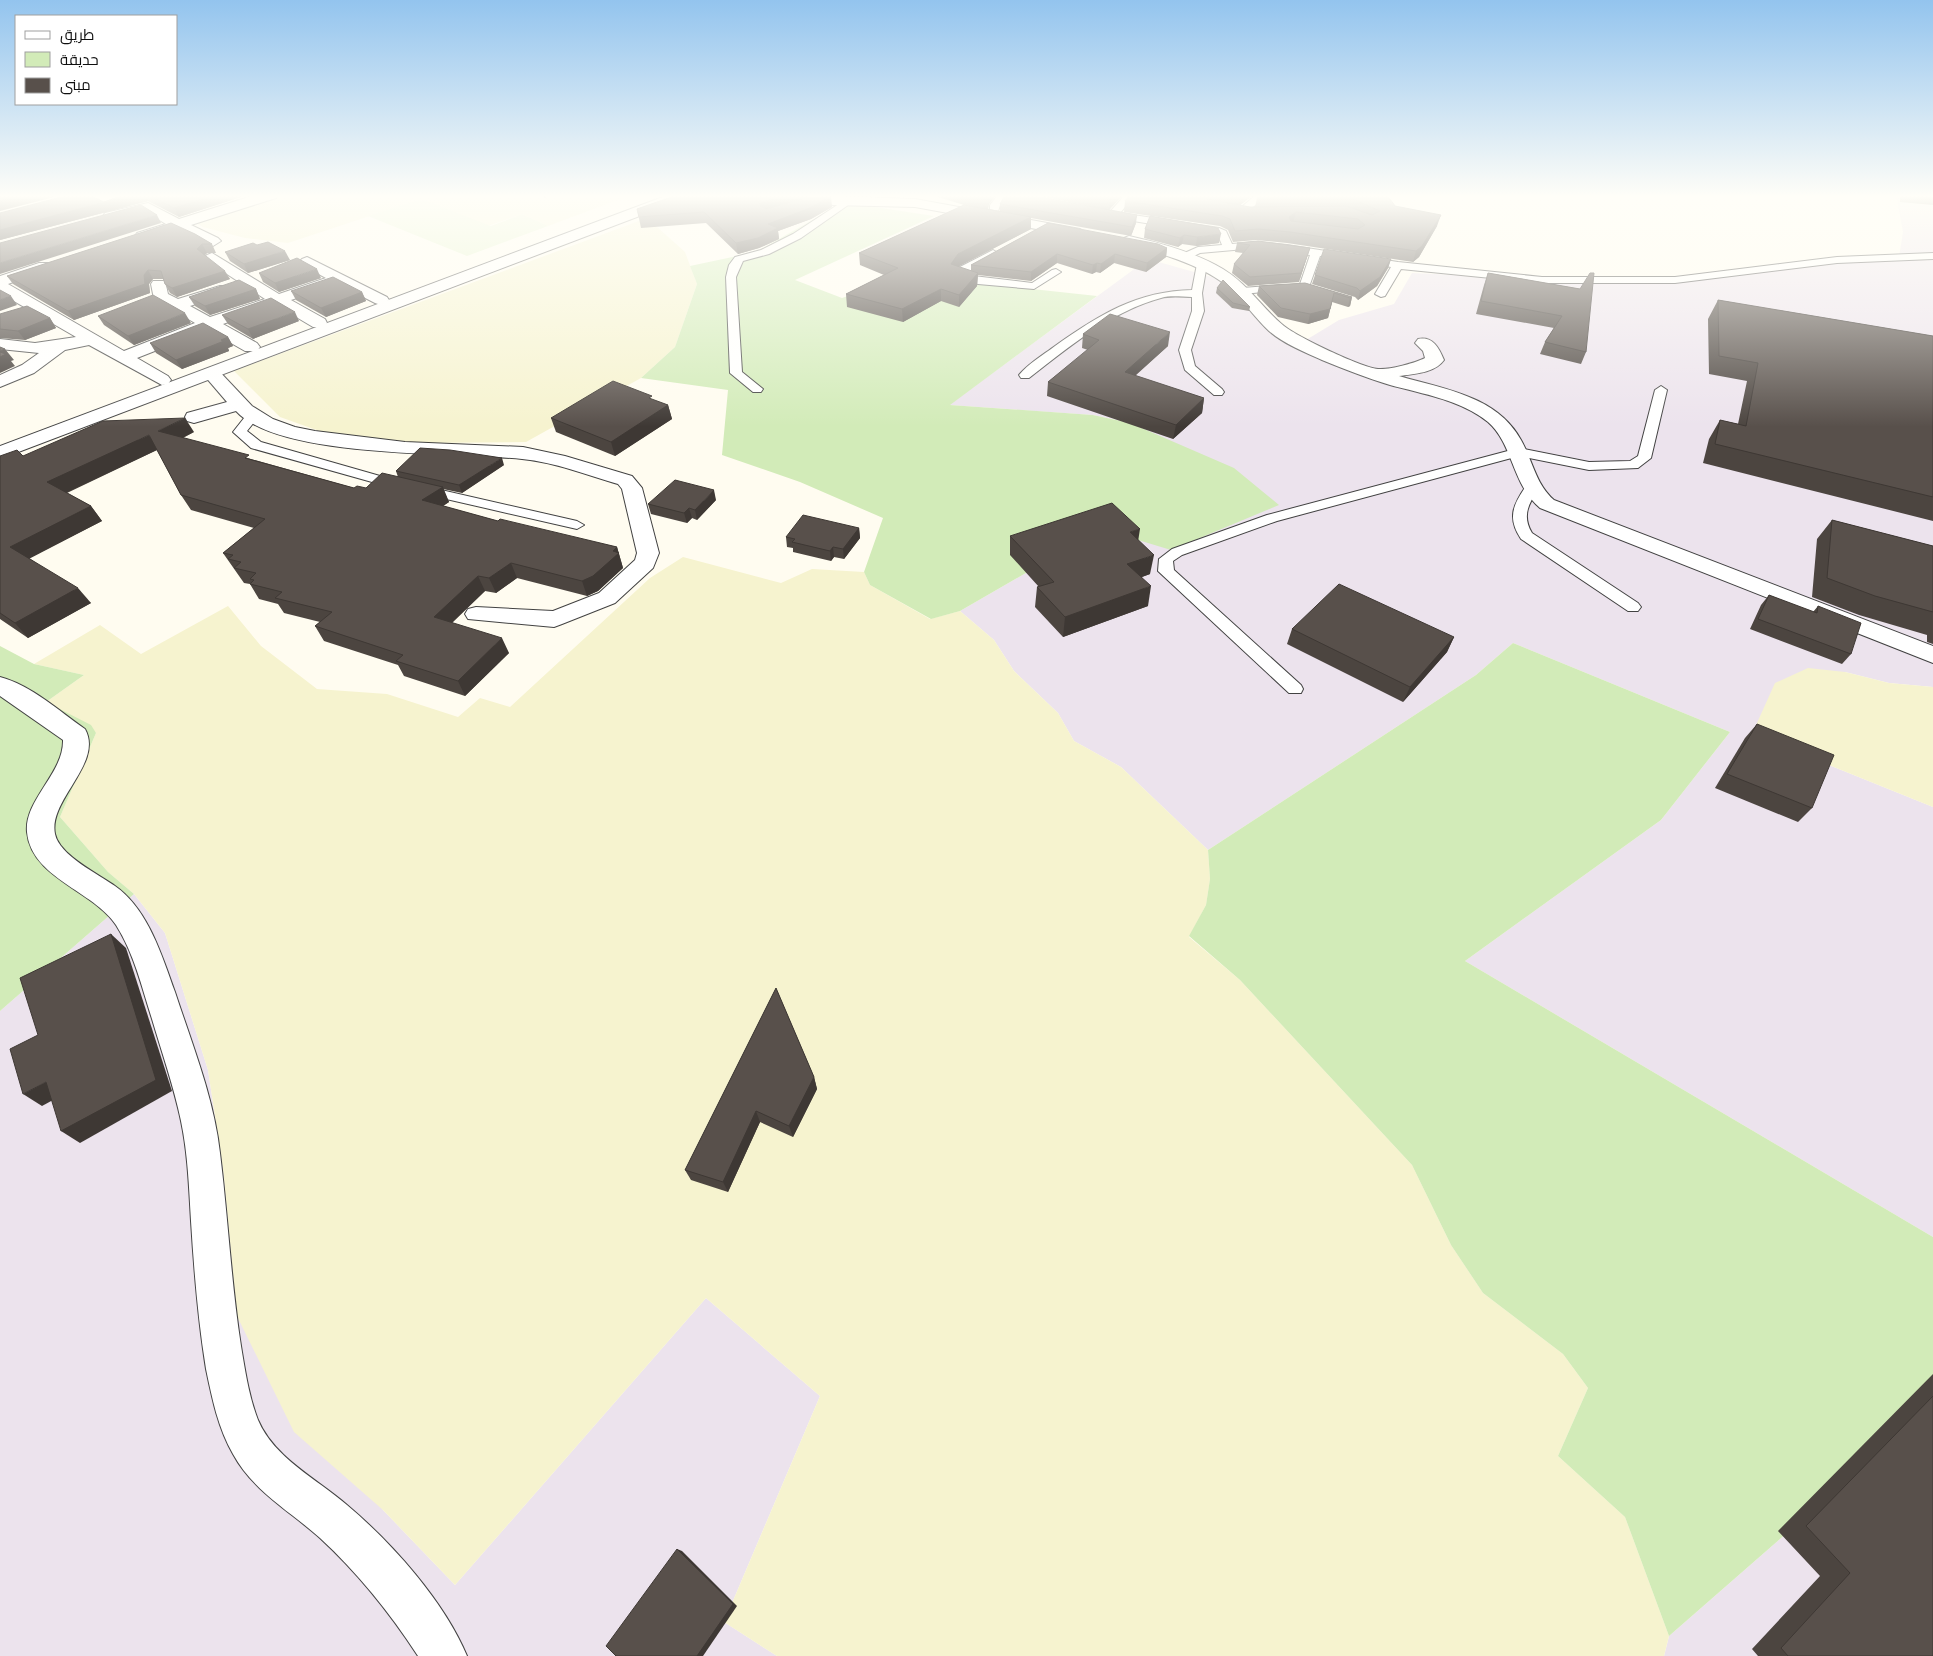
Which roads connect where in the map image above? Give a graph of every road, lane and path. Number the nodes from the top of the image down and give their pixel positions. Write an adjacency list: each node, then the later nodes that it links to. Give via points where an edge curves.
1 (27, 272): 17 (street)
2 (233, 272): 18 (street)
3 (328, 272): 16 (street)
4 (451, 272): 24 (street)
5 (486, 272): 35 (street)
6 (732, 272): 40 (lane, via 736,373)
7 (961, 272): 8 (lane, via 958,276 978,282 1034,286)
8 (1056, 272)
9 (1194, 272): 21 (lane)
10 (1215, 272): 20 (street)
11 (1311, 272): 20 (lane, via 1308,288)
12 (1394, 272): 22 (lane)
13 (1468, 272): 14 (lane, via 1542,280 1675,280)
14 (1738, 272)
15 (265, 275): 18 (street)
16 (340, 278): 23 (street); 24 (street)
17 (0, 281)
18 (247, 282): 23 (street); 26 (street)
19 (0, 286): 29 (street, via 25,309 74,329)
20 (1242, 291): 36 (street, via 1272,334)
21 (1197, 293): 37 (lane, via 1161,295 1126,306); 42 (lane, via 1198,311 1185,350 1189,367)
22 (1381, 294)
23 (280, 299): 27 (street); 28 (street)
24 (381, 300): 27 (street)
25 (143, 303): 26 (street, via 160,290)
26 (176, 305): 28 (street)
27 (319, 323): 33 (street)
28 (207, 324): 33 (street); 34 (street)
29 (92, 330): 32 (street); 34 (street)
30 (1424, 343): 36 (street, via 1431,349 1435,360 1419,368)
31 (0, 344): 32 (street)
32 (58, 347): 39 (street, via 28,369)
33 (251, 347): 38 (street)
34 (124, 357): 38 (street)
35 (212, 374): 43 (street); 46 (street)
36 (1377, 374): 47 (street, via 1483,410 1506,429)
37 (1025, 375)
38 (162, 380): 45 (street)
39 (0, 382)
40 (757, 389)
41 (1661, 390): 47 (lane, via 1644,458 1633,465 1589,466)
42 (1218, 392)
43 (246, 410): 44 (street); 49 (lane, via 240,432 256,444 376,479); 51 (street, via 266,423 315,437 405,448 523,453 625,480 632,488 648,553 644,563 607,598 554,618)
44 (194, 417)
45 (0, 437)
46 (0, 452)
47 (1518, 452): 48 (street); 54 (lane, via 1272,518 1177,552 1166,559 1166,571)
48 (1531, 489): 50 (lane, via 1518,510 1518,522 1526,536); 52 (street, via 1547,504 1591,523)
49 (577, 525)
50 (1633, 607)
51 (476, 614)
52 (1933, 655)
53 (0, 685): 55 (street, via 76,736 72,758 42,817 41,837 52,856 118,905 133,927 152,975 192,1096 202,1148 216,1313 236,1409 248,1440 265,1463 343,1530 404,1597)
54 (1295, 689)
55 (444, 1656)

